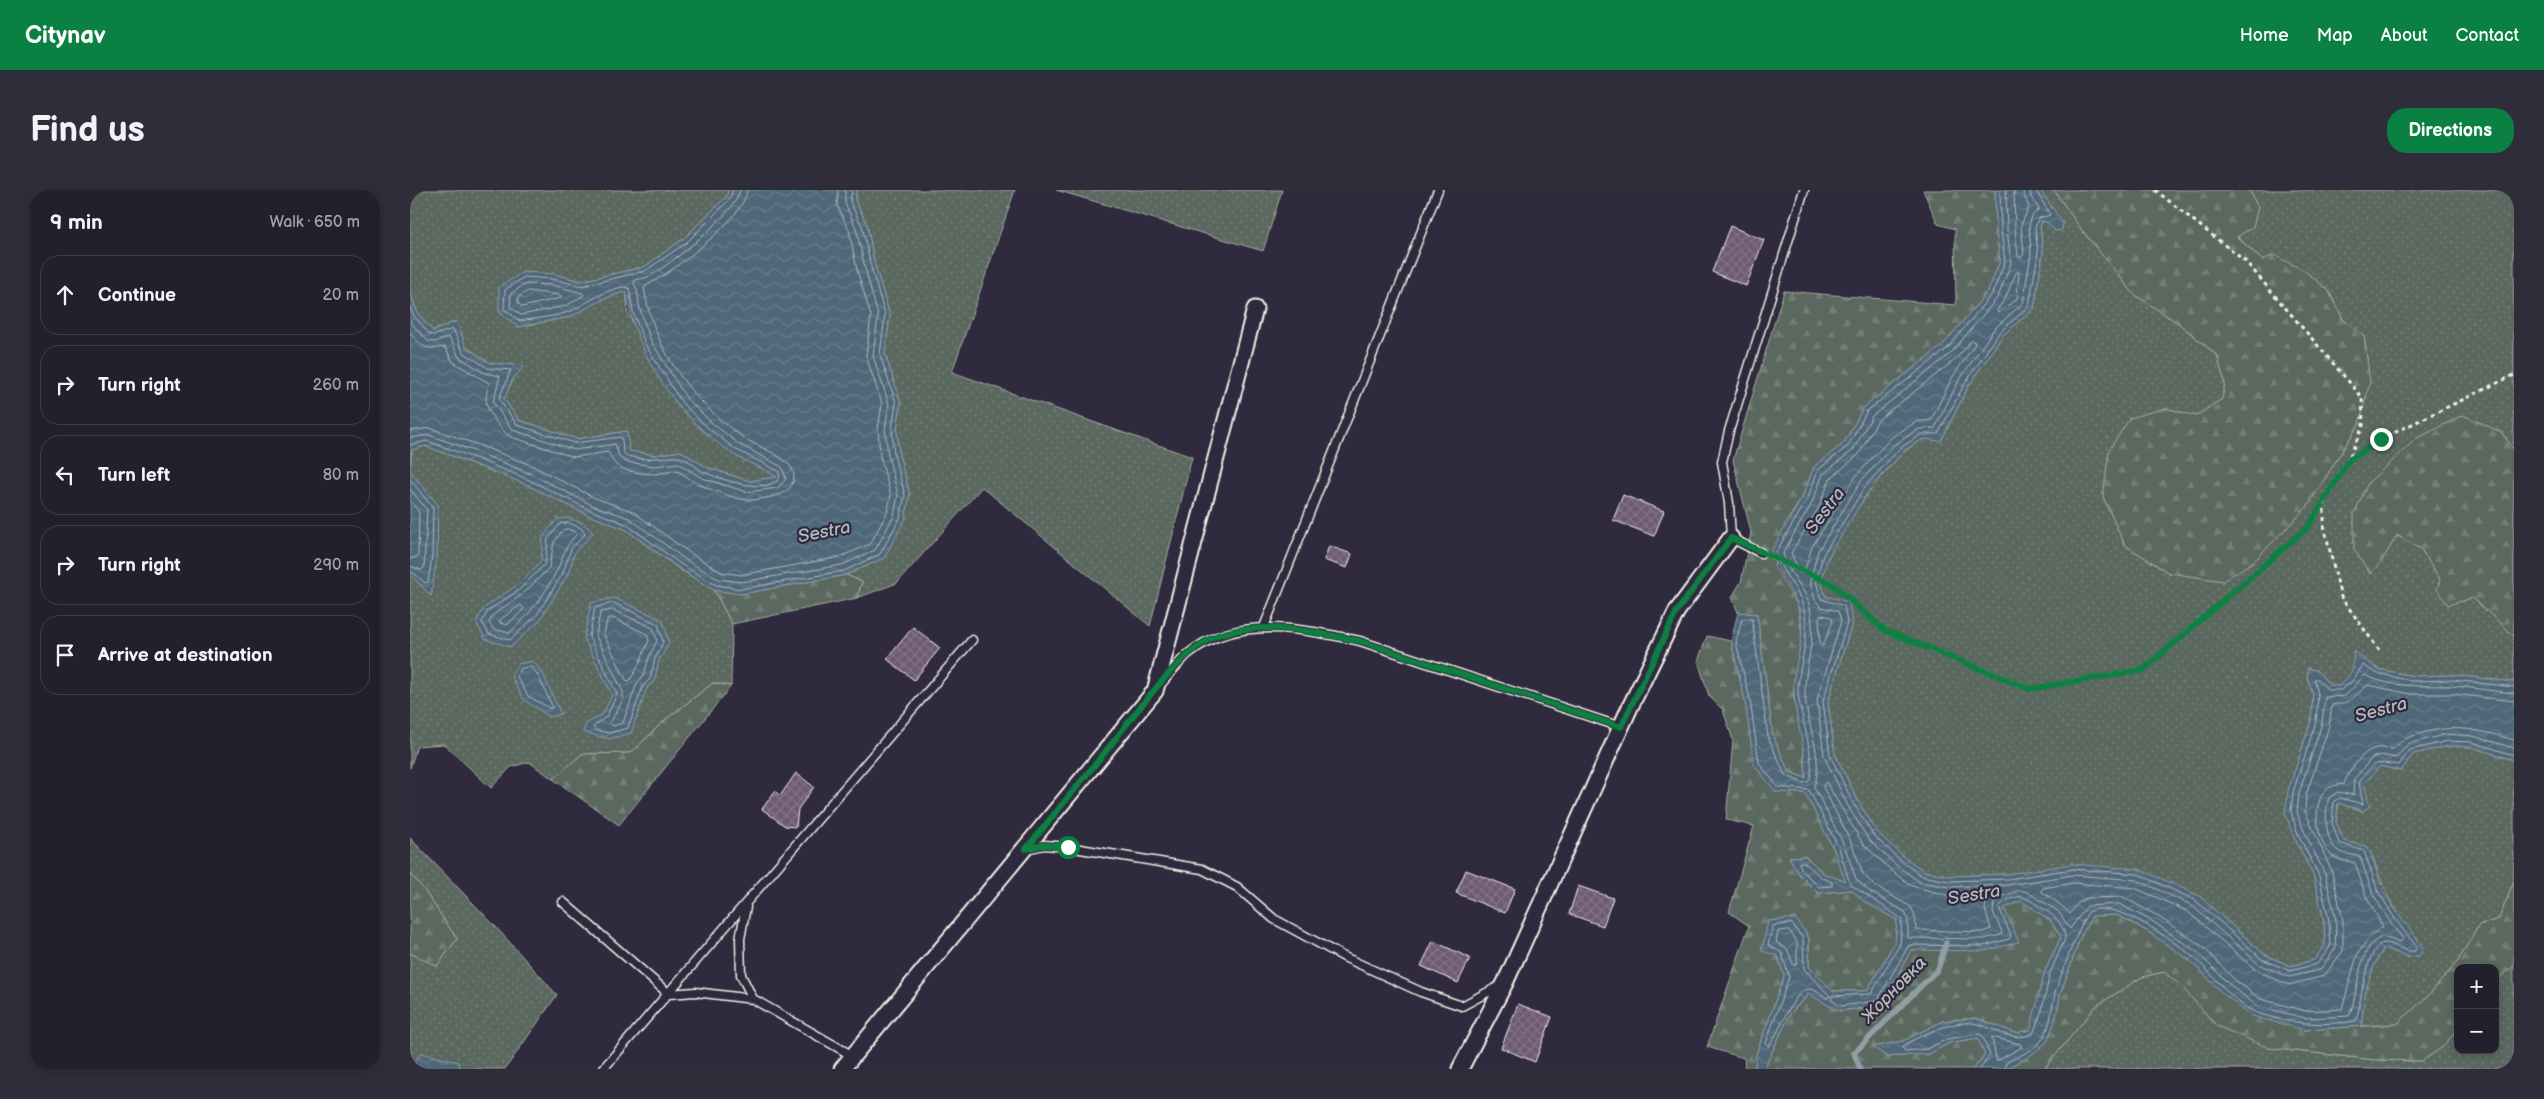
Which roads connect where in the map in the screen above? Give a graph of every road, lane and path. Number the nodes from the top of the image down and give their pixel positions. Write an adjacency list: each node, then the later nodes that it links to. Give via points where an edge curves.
1 (1438, 190): 10 (lane)
2 (1804, 190): 8 (lane, via 1722,462 1730,503)
3 (2156, 190): 6 (path, via 2246,262 2362,397 2363,426)
4 (1255, 309): 13 (street)
5 (2514, 375): 6 (path, via 2381,439)
6 (2348, 461): 7 (path)
7 (2324, 500): 9 (path, via 2308,527 2143,670 2030,689 1884,630 1832,584); 12 (path, via 2324,526 2341,597)
8 (1731, 538): 9 (lane); 14 (street, via 1677,611)
9 (1761, 553)
10 (1264, 627): 13 (lane, via 1220,635 1188,654); 14 (lane, via 1318,632 1360,641)
11 (972, 640): 17 (lane)
12 (2379, 650)
13 (1154, 691): 15 (street)
14 (1621, 727): 18 (street)
15 (1026, 849): 18 (lane, via 1044,845 1068,847 1202,869 1237,887 1274,919 1344,957 1421,992 1462,1006); 21 (street)
16 (563, 902): 19 (lane)
17 (746, 905): 19 (lane); 20 (lane, via 740,939 741,975)
18 (1505, 983): 24 (street)
19 (669, 994): 20 (lane, via 695,992); 22 (lane)
20 (753, 999): 21 (lane)
21 (853, 1056): 23 (street)
22 (603, 1069)
23 (842, 1069)
24 (1460, 1069)

